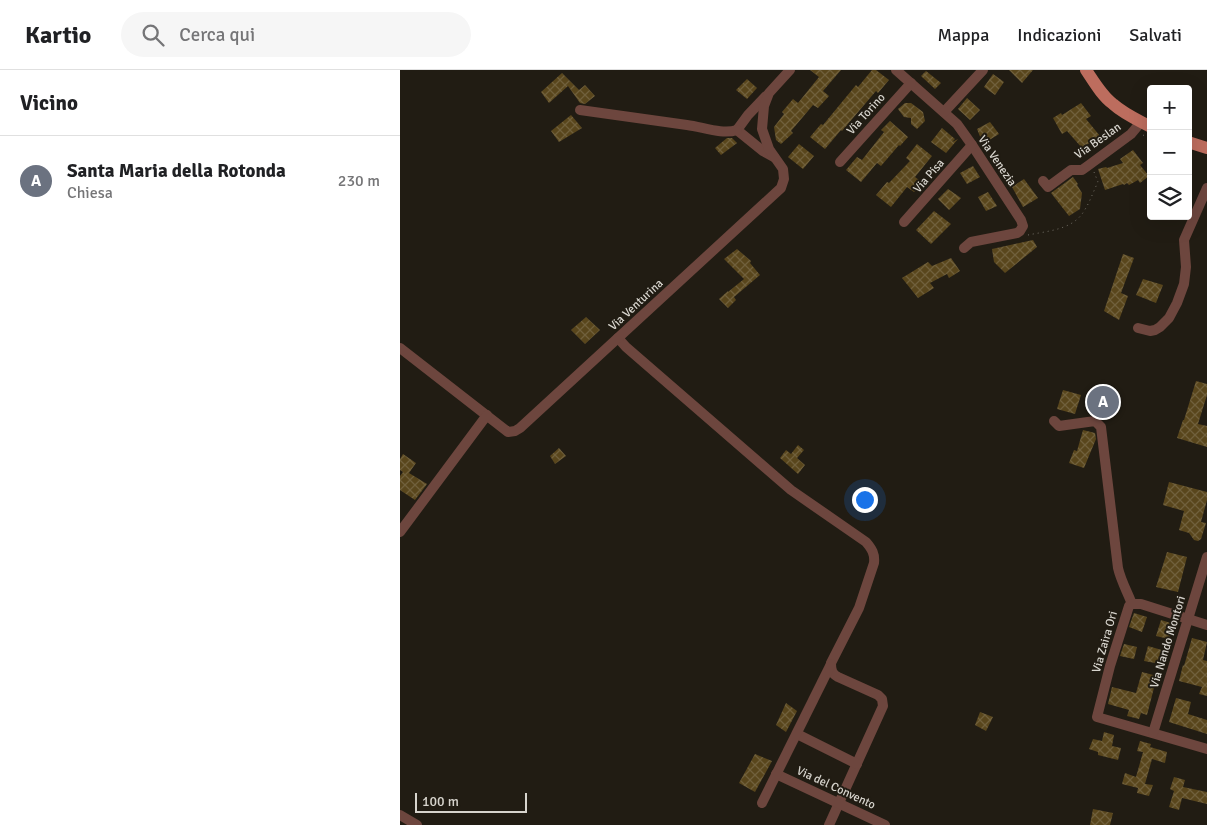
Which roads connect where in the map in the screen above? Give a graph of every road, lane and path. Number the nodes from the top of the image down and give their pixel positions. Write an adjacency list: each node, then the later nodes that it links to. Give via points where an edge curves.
1 (790, 70): 6 (street, Via Venturina)
2 (896, 70): 5 (street, Via Venezia)
3 (983, 70): 8 (street)
4 (1086, 70): 9 (main road, via 1112,104)
5 (911, 83): 8 (street, Via Venezia); 15 (street, Via Torino)
6 (769, 93): 10 (street); 14 (street, Via Venturina, via 762,129)
7 (580, 110): 10 (street, via 724,132)
8 (944, 112): 12 (street, Via Venezia)
9 (1146, 124): 17 (street, Via Beslan, via 1082,170 1071,170 1048,187)
10 (737, 130): 14 (street)
11 (1192, 143): 13 (main road)
12 (972, 145): 19 (street, Via Pisa); 21 (street, Via Venezia, via 1023,226 1017,233 971,242)
13 (1207, 148)
14 (775, 158): 23 (street, Via Venturina, via 783,169 781,188)
15 (840, 162)
16 (1095, 167): 20 (path, via 1098,182 1084,212 1064,227)
17 (1043, 181)
18 (1207, 188): 22 (street, via 1184,240 1186,267 1177,303 1160,328 1150,331)
19 (904, 222)
20 (1030, 235)
21 (964, 248)
22 (1138, 328)
23 (618, 338): 25 (street, Via Venturina, via 515,431 508,432); 32 (street, via 791,490 872,549 874,563 859,608)
24 (400, 348): 25 (street, Via Venturina)
25 (487, 415): 27 (street)
26 (1054, 421): 29 (street, via 1059,426 1095,421 1101,427 1118,568)
27 (400, 532)
28 (1207, 557): 30 (street, Via Nando Montori)
29 (1132, 604): 30 (street, Via Zaira Ori); 33 (street, Via Zaira Ori, via 1128,606 1097,717)
30 (1188, 620): 31 (street, Via Zaira Ori); 33 (street, Via Nando Montori)
31 (1207, 625)
32 (832, 663): 34 (street); 36 (street, via 834,675 878,695 883,702)
33 (1153, 733): 35 (street)
34 (797, 734): 36 (street); 37 (street)
35 (1207, 749)
36 (857, 764): 39 (street)
37 (776, 774): 38 (street); 39 (street, Via del Convento)
38 (762, 803)
39 (839, 803): 42 (street); 43 (street, Via del Convento)
40 (400, 816): 41 (street)
41 (417, 825)
42 (829, 825)
43 (885, 825)

